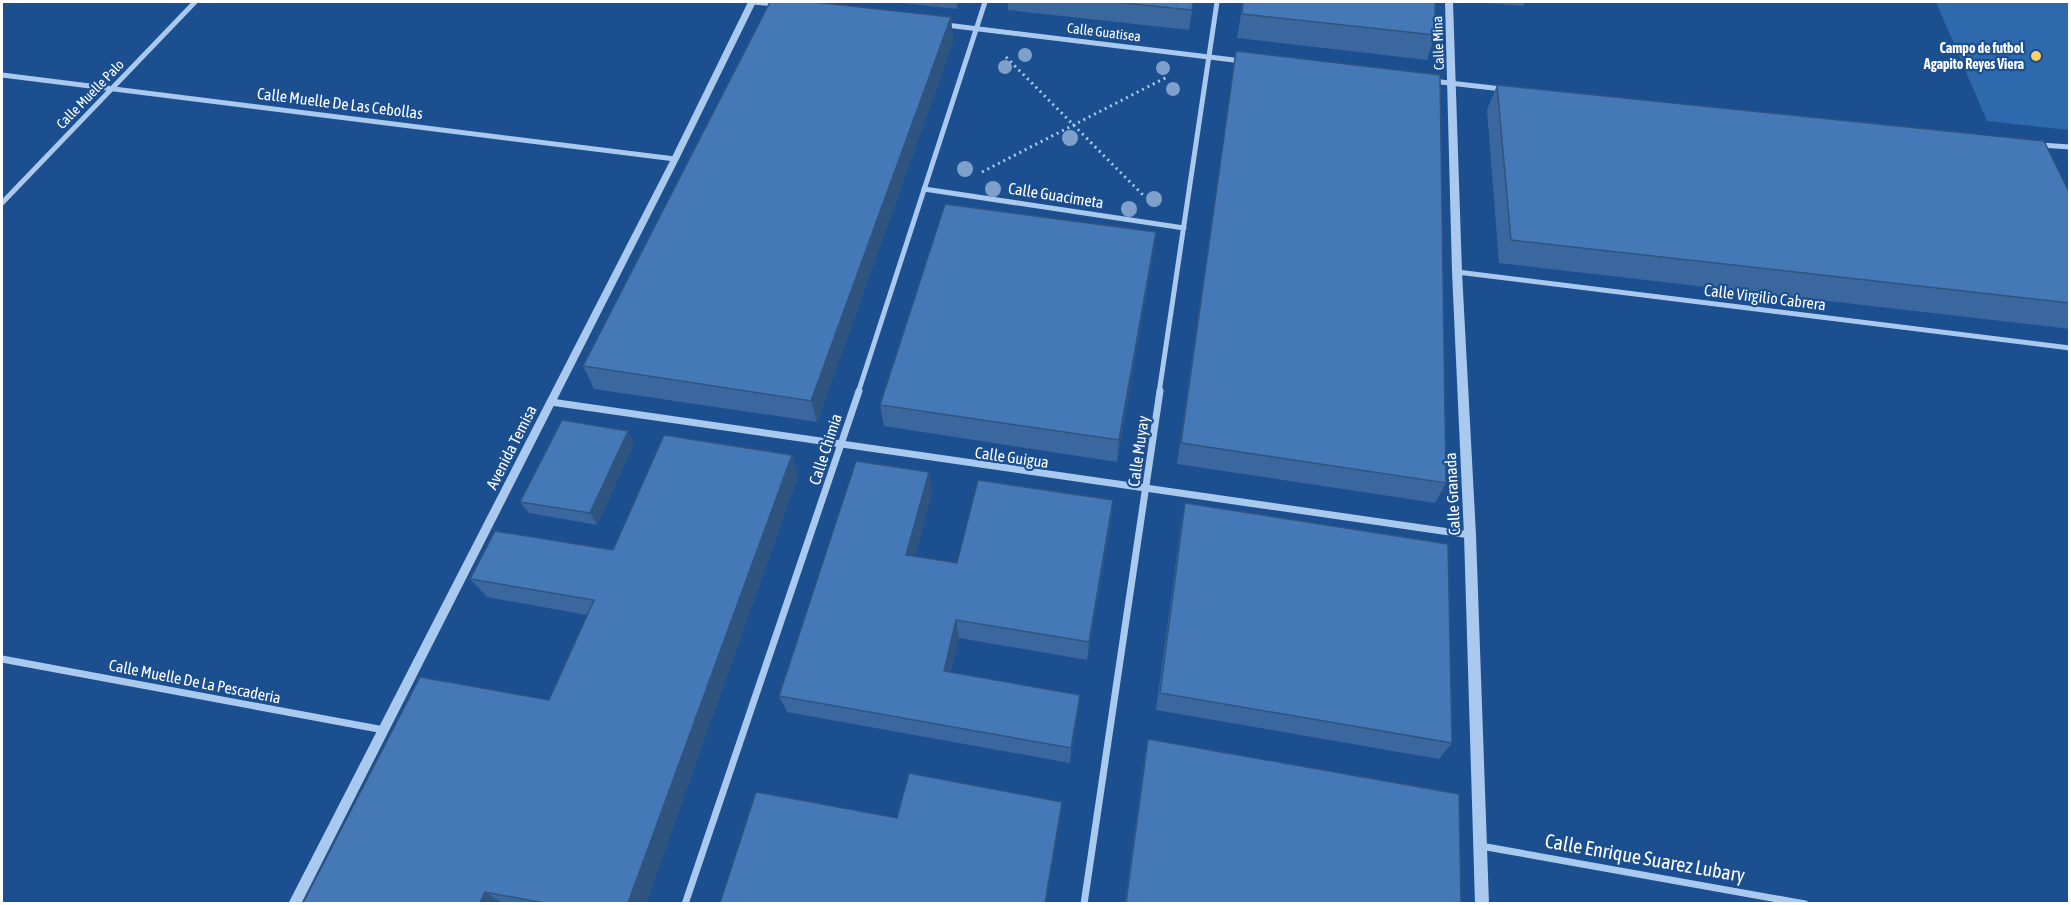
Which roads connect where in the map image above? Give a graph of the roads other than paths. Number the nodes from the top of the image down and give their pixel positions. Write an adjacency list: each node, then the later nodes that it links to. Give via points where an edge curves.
1 (195, 2): 14 (street, Calle Muelle Palo)
2 (752, 2): 6 (street); 20 (street, Avenida Temisa)
3 (985, 2): 8 (street, Calle Chimia)
4 (1217, 2): 9 (street, Calle Muyay)
5 (1449, 2): 13 (street, Calle Mina)
6 (788, 6)
7 (941, 24): 8 (street, Calle Guatisea)
8 (976, 28): 9 (street, Calle Guatisea); 21 (street, Calle Chimia)
9 (1209, 57): 10 (street, Calle Guatisea); 23 (street, Calle Muyay)
10 (1245, 61)
11 (2, 75): 14 (street, Calle Muelle De Las Cebollas)
12 (1422, 81): 13 (street)
13 (1453, 84): 15 (street); 24 (street, Calle Granada)
14 (112, 88): 20 (street, Calle Muelle De Las Cebollas); 22 (street, Calle Muelle Palo)
15 (1504, 89)
16 (2031, 144): 17 (street)
17 (2043, 145): 18 (street); 19 (street)
18 (2070, 147)
19 (2048, 154)
20 (675, 159): 26 (street, Avenida Temisa)
21 (924, 189): 23 (street, Calle Guacimeta); 27 (street, Calle Chimia)
22 (2, 203)
23 (1184, 228): 28 (street, Calle Muyay)
24 (1457, 273): 25 (street, Calle Virgilio Cabrera); 29 (street, Calle Granada)
25 (2070, 348)
26 (550, 402): 27 (street, Calle Guigua); 31 (street, Avenida Temisa)
27 (841, 445): 28 (street, Calle Guigua); 34 (street, Calle Chimia)
28 (1146, 490): 29 (street, Calle Guigua); 35 (street, Calle Muyay)
29 (1470, 535): 32 (street, Calle Granada)
30 (2, 658): 31 (street, Calle Muelle De La Pescaderia)
31 (384, 730): 33 (street, Avenida Temisa)
32 (1480, 845): 36 (street, Calle Granada); 37 (street, Calle Enrique Suarez Lubary)
33 (294, 903)
34 (685, 903)
35 (1084, 903)
36 (1482, 903)
37 (1805, 903)

